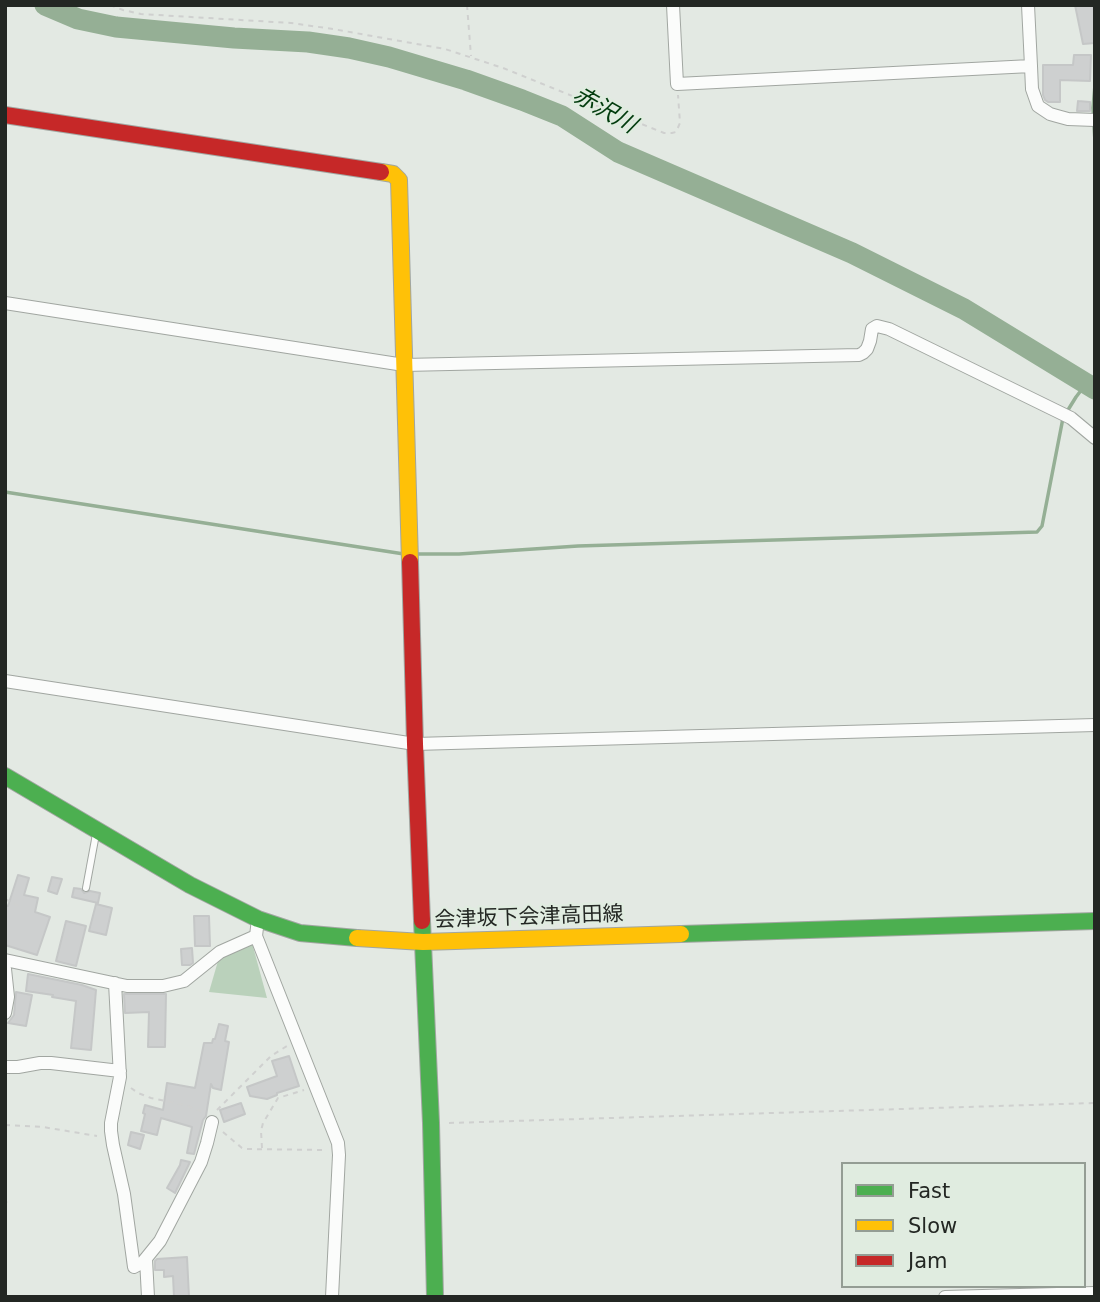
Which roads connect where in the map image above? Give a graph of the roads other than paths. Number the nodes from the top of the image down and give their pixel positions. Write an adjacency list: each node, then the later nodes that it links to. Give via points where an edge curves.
1 (673, 5): 3 (street, via 677,84)
2 (1028, 5): 3 (street)
3 (1031, 66): 5 (street, via 1038,106 1057,116)
4 (5, 115): 7 (street, via 396,176)
5 (1095, 120)
6 (5, 303): 7 (street)
7 (404, 365): 8 (street, via 859,355 867,349 877,326 1071,418); 11 (street)
8 (1095, 438)
9 (5, 681): 11 (street)
10 (1095, 725): 11 (street)
11 (415, 744): 18 (street)
12 (5, 776): 13 (street, 会津坂下会津高田線)
13 (97, 829): 14 (lane); 15 (street, 会津坂下会津高田線, via 190,885)
14 (86, 888)
15 (258, 919): 17 (street); 18 (street, 会津坂下会津高田線, via 300,933)
16 (1095, 921): 18 (street, 会津坂下会津高田線)
17 (256, 936): 21 (street, via 220,952 184,981 163,986); 29 (street, via 338,1143)
18 (423, 942): 30 (street)
19 (5, 960): 21 (street)
20 (5, 969): 22 (street)
21 (115, 983): 24 (street)
22 (5, 1013)
23 (5, 1067): 24 (street, via 51,1063)
24 (120, 1076): 26 (street, via 111,1131 134,1267)
25 (211, 1120): 26 (street, via 201,1162)
26 (146, 1259): 28 (street)
27 (1095, 1293): 31 (street)
28 (148, 1297)
29 (332, 1297)
30 (435, 1297)
31 (945, 1297)

